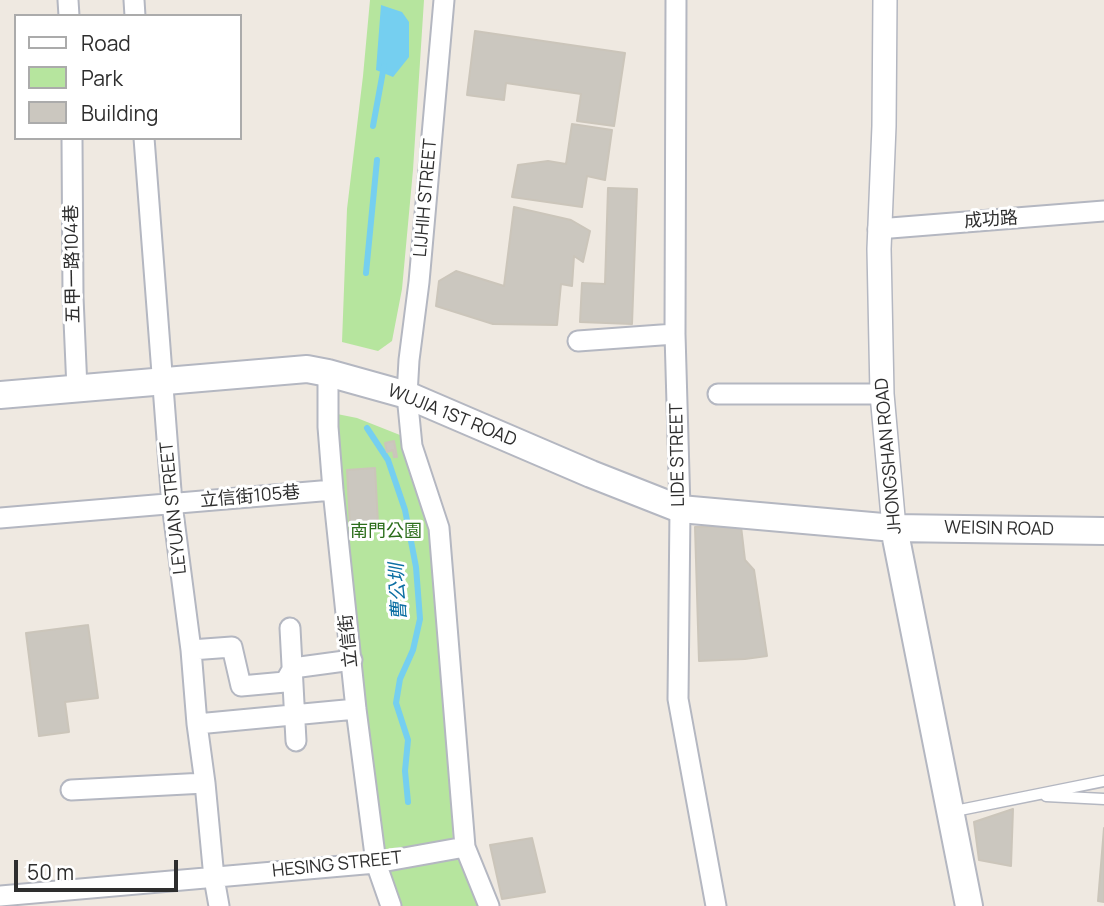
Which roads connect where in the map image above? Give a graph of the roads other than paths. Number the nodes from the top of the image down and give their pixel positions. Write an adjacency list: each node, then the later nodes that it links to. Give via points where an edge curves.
1 (444, 0): 16 (street, LIJHIH STREET)
2 (676, 0): 8 (street, LIDE STREET)
3 (884, 0): 7 (street, JHONGSHAN ROAD)
4 (72, 140): 12 (street, 五甲一路104巷)
5 (144, 140): 11 (street, LEYUAN STREET)
6 (1104, 211): 7 (street, 成功路)
7 (878, 229): 14 (street, JHONGSHAN ROAD)
8 (675, 334): 9 (street); 19 (street, LIDE STREET)
9 (578, 341)
10 (328, 373): 11 (main road, WUJIA 1ST ROAD, via 307,369); 16 (main road, WUJIA 1ST ROAD); 17 (street, 立信街)
11 (162, 381): 12 (main road, WUJIA 1ST ROAD); 18 (street, LEYUAN STREET)
12 (77, 389): 15 (main road, WUJIA 1ST ROAD)
13 (718, 394): 14 (street)
14 (882, 394): 21 (street, JHONGSHAN ROAD)
15 (0, 395)
16 (407, 395): 19 (main road, WUJIA 1ST ROAD); 37 (street, via 412,446 439,527)
17 (332, 490): 18 (street, 立信街105巷); 25 (street, 立信街)
18 (172, 504): 20 (street, 立信街105巷); 24 (street, LEYUAN STREET)
19 (680, 509): 21 (main road, WUJIA 1ST ROAD); 44 (street, LIDE STREET, via 678,699)
20 (0, 518)
21 (894, 528): 22 (main road, WEISIN ROAD); 36 (main road, JHONGSHAN ROAD)
22 (1104, 531)
23 (290, 628): 26 (street)
24 (191, 650): 26 (street, via 232,647 241,686 285,682); 29 (street, LEYUAN STREET)
25 (352, 660): 26 (street); 27 (street, 立信街)
26 (293, 667): 28 (street)
27 (356, 709): 28 (street); 38 (street, 立信街)
28 (295, 715): 29 (street); 30 (street)
29 (197, 724): 32 (street, LEYUAN STREET)
30 (296, 741)
31 (1104, 781): 34 (lane)
32 (205, 783): 33 (street); 39 (street, LEYUAN STREET)
33 (71, 790)
34 (1031, 796): 35 (lane); 36 (lane)
35 (1104, 799)
36 (950, 812): 45 (main road, JHONGSHAN ROAD)
37 (464, 847): 38 (street, HESING STREET); 43 (street)
38 (376, 863): 39 (street, HESING STREET); 42 (street, 立信街)
39 (214, 878): 40 (street, HESING STREET); 41 (street, LEYUAN STREET)
40 (0, 896)
41 (219, 906)
42 (391, 906)
43 (489, 906)
44 (716, 906)
45 (969, 906)

